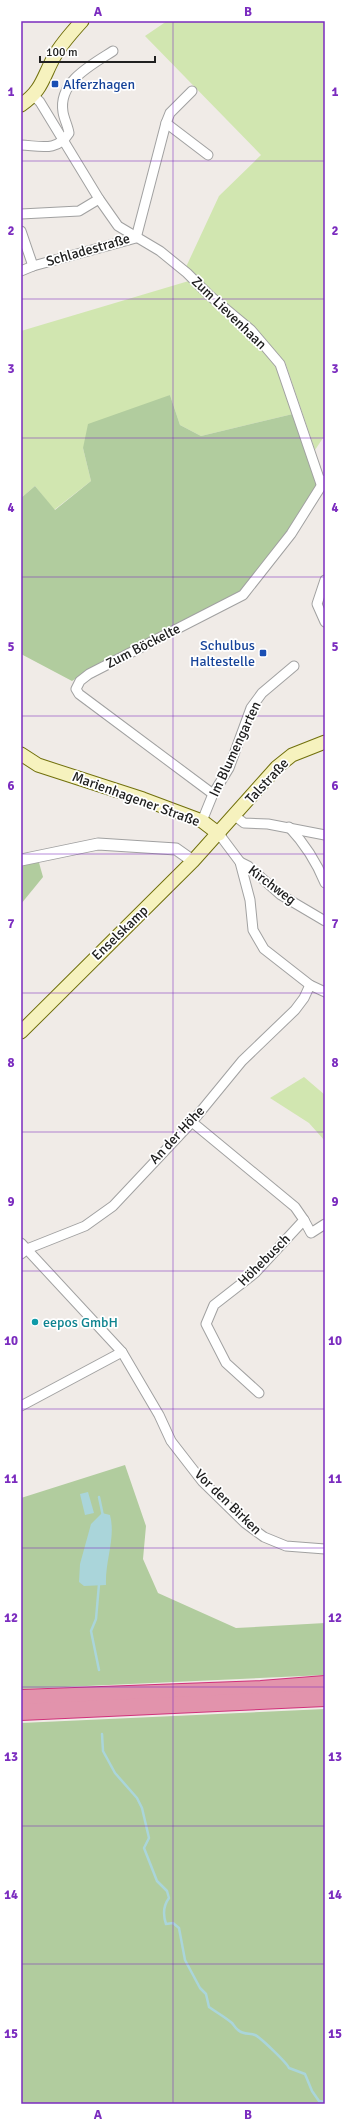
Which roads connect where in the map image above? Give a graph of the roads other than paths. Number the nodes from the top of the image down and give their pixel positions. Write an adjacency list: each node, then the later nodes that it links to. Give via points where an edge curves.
1 (82, 21): 4 (main road, via 53,58 44,80)
2 (113, 51): 7 (street, via 82,73 70,84 63,96 63,112 69,133)
3 (192, 91): 6 (street, Schladestraße, via 170,113)
4 (33, 95): 5 (main road); 7 (street, Zum Lievenhaan)
5 (21, 104)
6 (166, 123): 9 (street); 13 (street, Schladestraße)
7 (64, 141): 8 (street, via 55,146); 10 (street, Zum Lievenhaan)
8 (21, 144)
9 (208, 155)
10 (99, 199): 11 (street, via 79,211); 13 (street, Zum Lievenhaan, via 118,226)
11 (21, 214)
12 (21, 231): 14 (street)
13 (136, 238): 14 (street, Schladestraße); 16 (street, Zum Lievenhaan, via 160,251 187,273 251,330 280,364)
14 (33, 266): 15 (street, Schladestraße)
15 (21, 271)
16 (323, 482): 22 (street, Zum Böckelte, via 291,534 243,595 89,674 78,684 76,690 79,694)
17 (325, 580): 18 (street, via 317,604)
18 (325, 622)
19 (294, 666): 22 (street, Im Blumengarten, via 262,693 251,708 229,768)
20 (325, 742): 23 (main road, Talstraße, via 292,755 277,768)
21 (21, 754): 24 (main road, Marienhagener Straße, via 38,765)
22 (213, 794): 24 (street, Im Blumengarten)
23 (235, 816): 25 (street, via 244,823); 26 (main road, Talstraße)
24 (202, 821): 26 (main road, Marienhagener Straße)
25 (289, 827): 27 (street); 31 (street, via 302,841)
26 (219, 834): 29 (main road, Enselskamp); 30 (street, Marienhagener Straße)
27 (325, 835)
28 (21, 860): 29 (street, via 98,844 176,849)
29 (193, 861): 35 (main road, Enselskamp)
30 (240, 862): 32 (street, Kirchweg, via 281,895); 33 (street, Marienhagener Straße, via 250,900 253,930 258,941 264,949)
31 (325, 883)
32 (325, 921)
33 (310, 985): 34 (street, Marienhagener Straße); 36 (street, An der Höhe, via 296,1010 242,1061)
34 (325, 992)
35 (21, 1032)
36 (192, 1122): 37 (street, Höhebusch, via 296,1207); 39 (street, An der Höhe, via 113,1206 85,1226)
37 (304, 1220): 38 (street, Höhebusch, via 311,1233); 41 (street, Höhebusch, via 255,1274 214,1305 206,1324 226,1363)
38 (325, 1224)
39 (23, 1249): 40 (street, Vor den Birken)
40 (122, 1352): 42 (street); 43 (street, Vor den Birken, via 159,1415 171,1441 202,1481 232,1511 264,1537 286,1546)
41 (259, 1393)
42 (21, 1406)
43 (325, 1549)
44 (325, 1684): 45 (highway, via 261,1689)
45 (21, 1698)
46 (325, 1698): 47 (highway)
47 (21, 1712)

